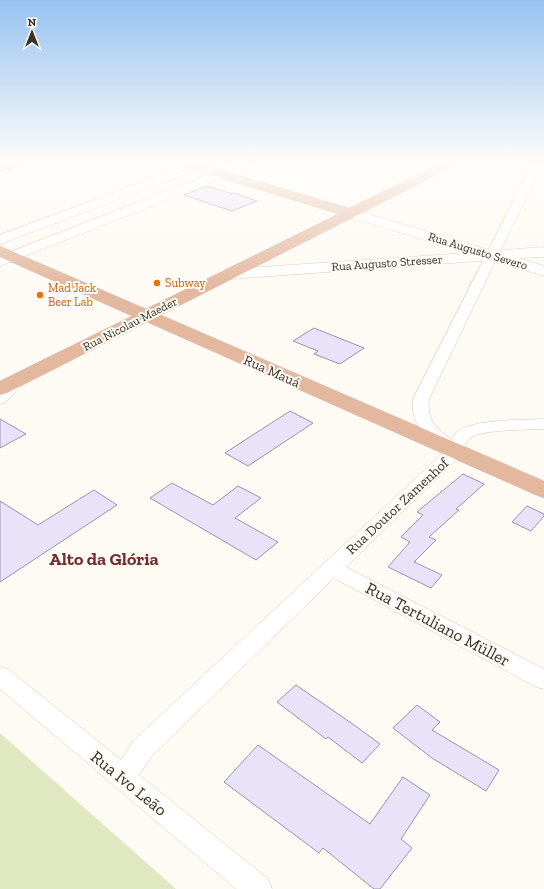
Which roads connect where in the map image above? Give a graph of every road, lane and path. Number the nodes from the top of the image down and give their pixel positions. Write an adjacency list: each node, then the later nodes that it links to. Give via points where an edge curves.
1 (97, 203): 7 (street)
2 (143, 203): 9 (street)
3 (319, 203): 6 (main road, Rua Augusto Severo)
4 (370, 203): 6 (main road, Rua Nicolau Maeder)
5 (518, 203): 10 (street, Rua Doutor Zamenhof)
6 (351, 213): 10 (main road, Rua Augusto Severo); 12 (main road, Rua Nicolau Maeder)
7 (0, 240)
8 (544, 252): 10 (main road, Rua Augusto Stresser)
9 (4, 256): 13 (main road, Rua Mauá)
10 (492, 256): 11 (main road, Rua Augusto Severo); 12 (main road, Rua Augusto Stresser); 19 (street, Rua Doutor Zamenhof, via 421,399 419,409 421,420 430,431)
11 (544, 271)
12 (231, 274): 13 (main road, Rua Nicolau Maeder)
13 (147, 315): 14 (main road, Rua Nicolau Maeder); 19 (main road, Rua Mauá)
14 (20, 379): 15 (street); 16 (main road, Rua Nicolau Maeder); 17 (street)
15 (0, 382)
16 (0, 389)
17 (0, 399)
18 (544, 424): 19 (street, via 470,431 462,436)
19 (455, 451): 20 (main road, Rua Mauá); 21 (street, Rua Doutor Zamenhof)
20 (544, 490)
21 (332, 568): 23 (street, Rua Tertuliano Müller); 24 (street, Rua Doutor Zamenhof, via 143,748)
22 (0, 676): 24 (street, Rua Ivo Leão)
23 (544, 680)
24 (123, 778): 25 (street, Rua Ivo Leão)
25 (258, 889)

